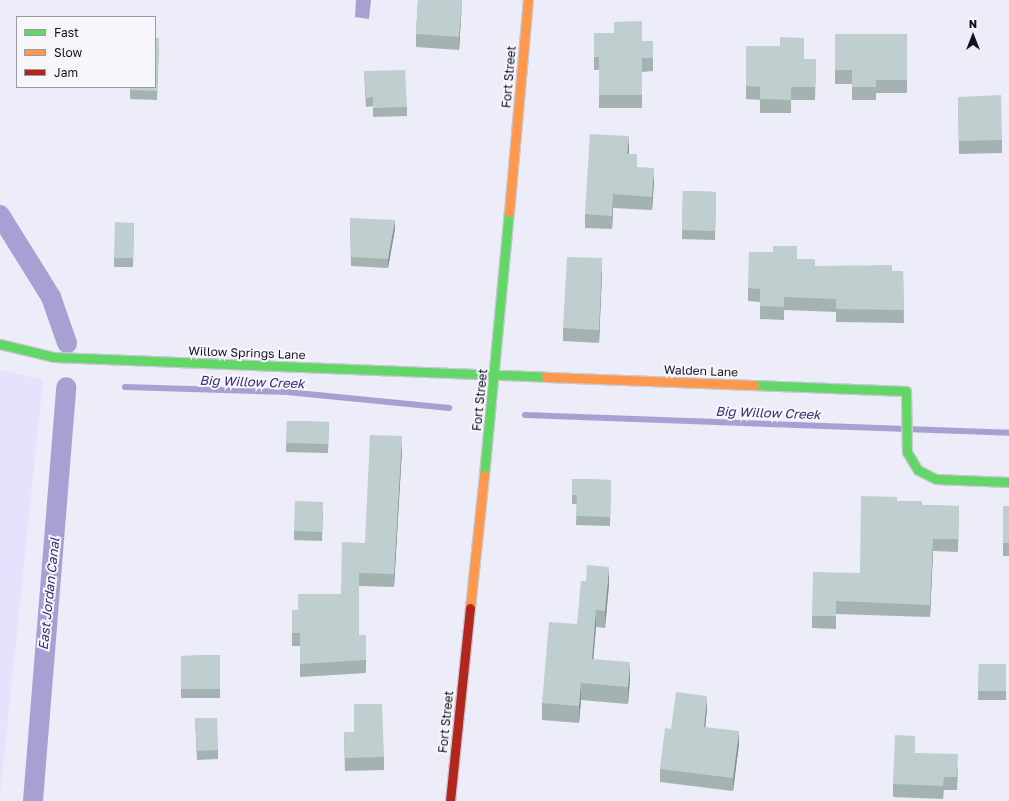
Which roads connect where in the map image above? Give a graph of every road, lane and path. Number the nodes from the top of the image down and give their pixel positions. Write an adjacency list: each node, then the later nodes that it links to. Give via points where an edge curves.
1 (528, 0): 3 (street, Fort Street)
2 (0, 344): 3 (street, Willow Springs Lane, via 54,357)
3 (494, 376): 4 (street, Walden Lane, via 906,391 906,446 911,463 926,476); 5 (street, Fort Street)
4 (1009, 482)
5 (450, 801)

